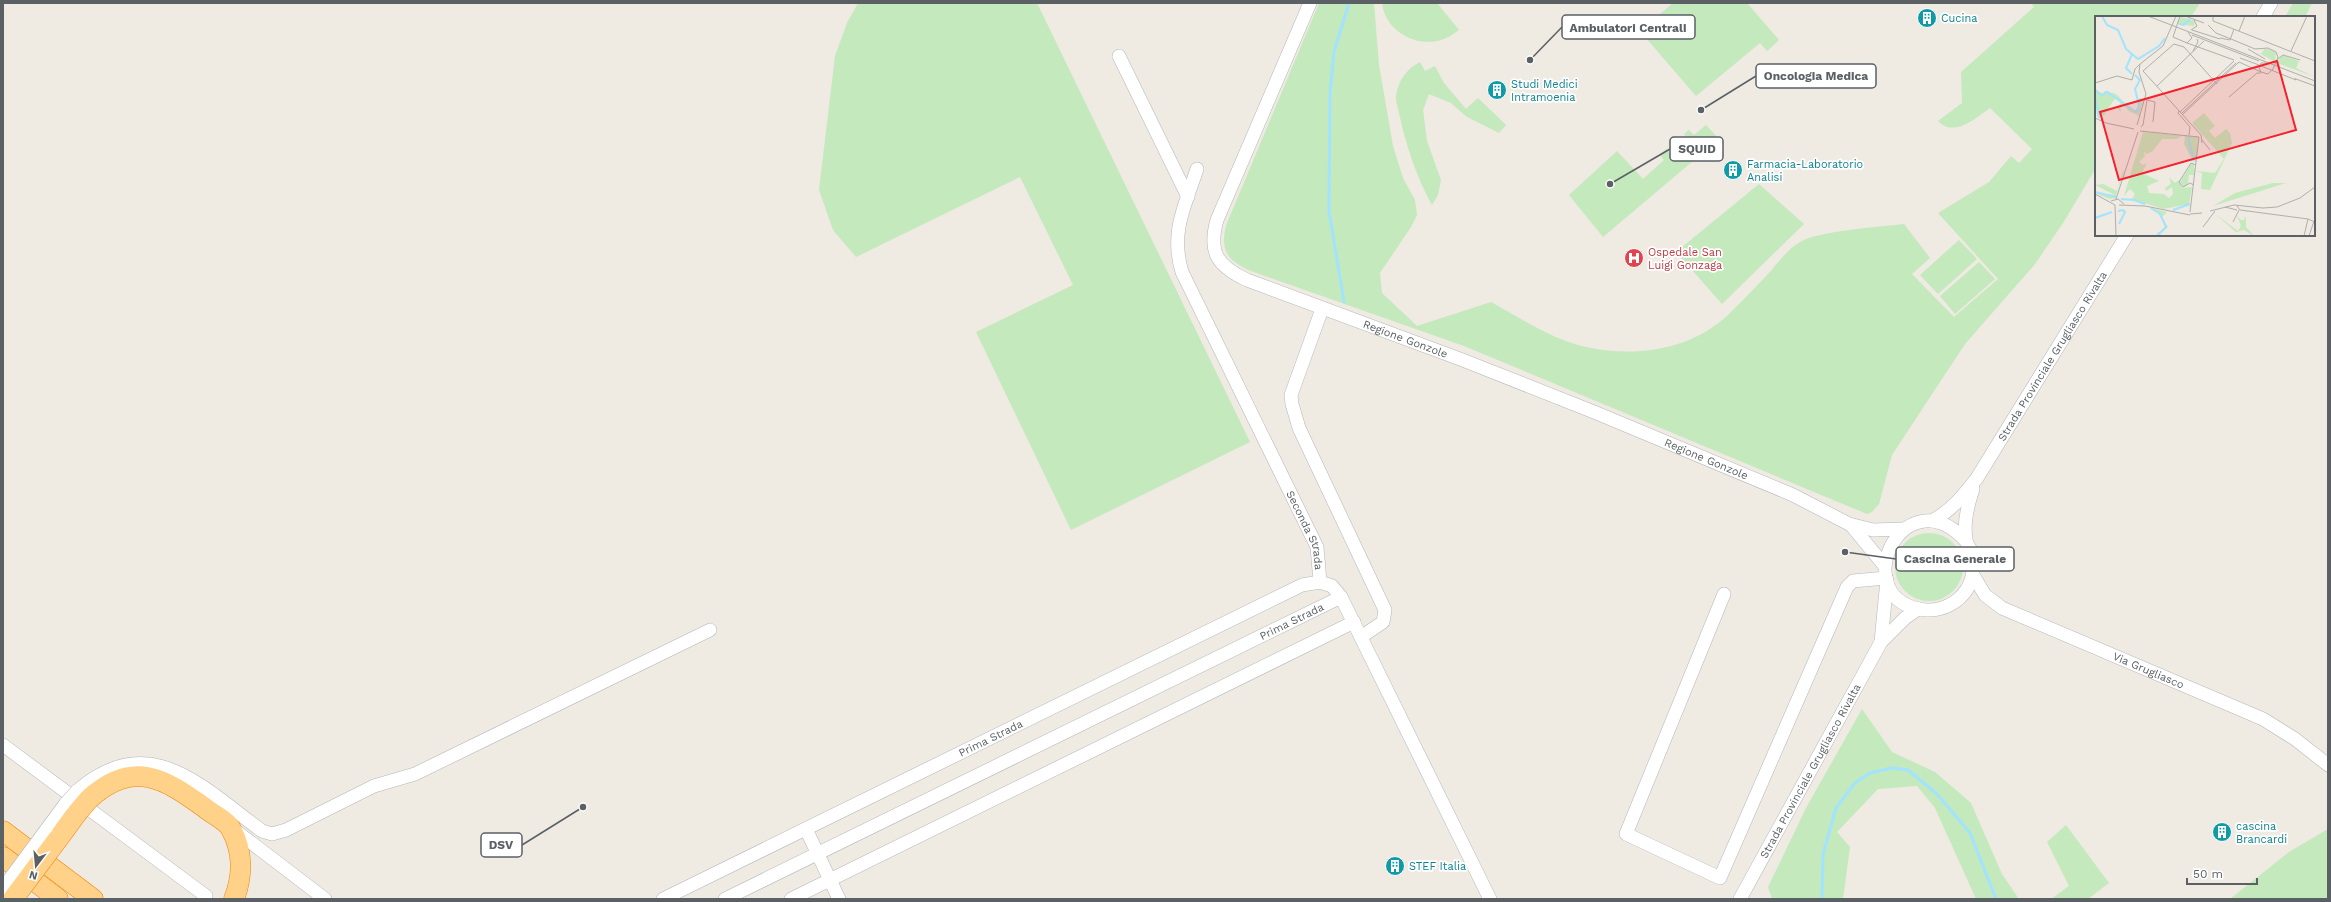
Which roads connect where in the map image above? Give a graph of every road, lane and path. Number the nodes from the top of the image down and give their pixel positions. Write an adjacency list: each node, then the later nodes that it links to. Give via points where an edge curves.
1 (1310, 3): 8 (street, Regione Gonzole, via 1223,205 1213,248 1225,268 1247,280)
2 (2271, 3): 3 (street)
3 (2264, 16)
4 (1119, 56): 6 (street)
5 (1198, 169): 6 (street, Seconda Strada)
6 (1188, 197): 16 (street, Seconda Strada, via 1176,241 1182,272 1317,547)
7 (2126, 236): 9 (street, Strada Provinciale Grugliasco Rivalta)
8 (1322, 309): 11 (street, Regione Gonzole, via 1460,359 1594,412 1792,495); 22 (street, via 1293,385 1292,404 1299,428 1385,610 1383,622)
9 (1977, 478): 10 (street, via 1948,512); 13 (street, via 1967,507)
10 (1932, 521): 12 (street, via 1917,523); 13 (street, via 1945,524 1957,531)
11 (1849, 524): 12 (street, Regione Gonzole, via 1873,530); 14 (street, Regione Gonzole)
12 (1904, 529): 14 (street, via 1887,551)
13 (1966, 541): 15 (street, via 1971,551)
14 (1886, 574): 17 (street, via 1853,581 1847,587 1720,878 1626,834); 19 (street, via 1898,598); 23 (street)
15 (1973, 575): 19 (street, via 1968,588 1952,603 1932,610); 25 (street, Via Grugliasco, via 1985,595 2002,608 2263,719)
16 (1320, 582): 18 (street, Seconda Strada, via 1332,586); 28 (street, Prima Strada, via 1302,585)
17 (1724, 594)
18 (1341, 597): 20 (street, Seconda Strada); 31 (street, Prima Strada)
19 (1918, 609): 23 (street, via 1895,626)
20 (1354, 622): 22 (street, Seconda Strada); 33 (street)
21 (710, 630): 26 (street, via 415,774 374,786 286,830 272,834 262,831 195,781 177,771 157,765 117,765 96,775)
22 (1361, 637): 45 (street, Seconda Strada)
23 (1881, 642): 46 (street, Strada Provinciale Grugliasco Rivalta)
24 (3, 745): 35 (street)
25 (2328, 764)
26 (77, 802): 27 (highway, via 119,780 132,777 152,778 176,787); 30 (highway)
27 (230, 827): 39 (highway, via 241,868); 40 (street)
28 (806, 829): 31 (street); 41 (street, Prima Strada)
29 (3, 831): 38 (highway)
30 (52, 834): 34 (street, bridge); 36 (highway, bridge)
31 (817, 854): 33 (street); 42 (street, Prima Strada)
32 (3, 857): 37 (highway)
33 (830, 880): 43 (street); 44 (street)
34 (3, 888)
35 (206, 896)
36 (13, 899)
37 (58, 899)
38 (93, 899)
39 (234, 899)
40 (325, 899)
41 (663, 899)
42 (725, 899)
43 (791, 899)
44 (839, 899)
45 (1490, 899)
46 (1740, 899)

